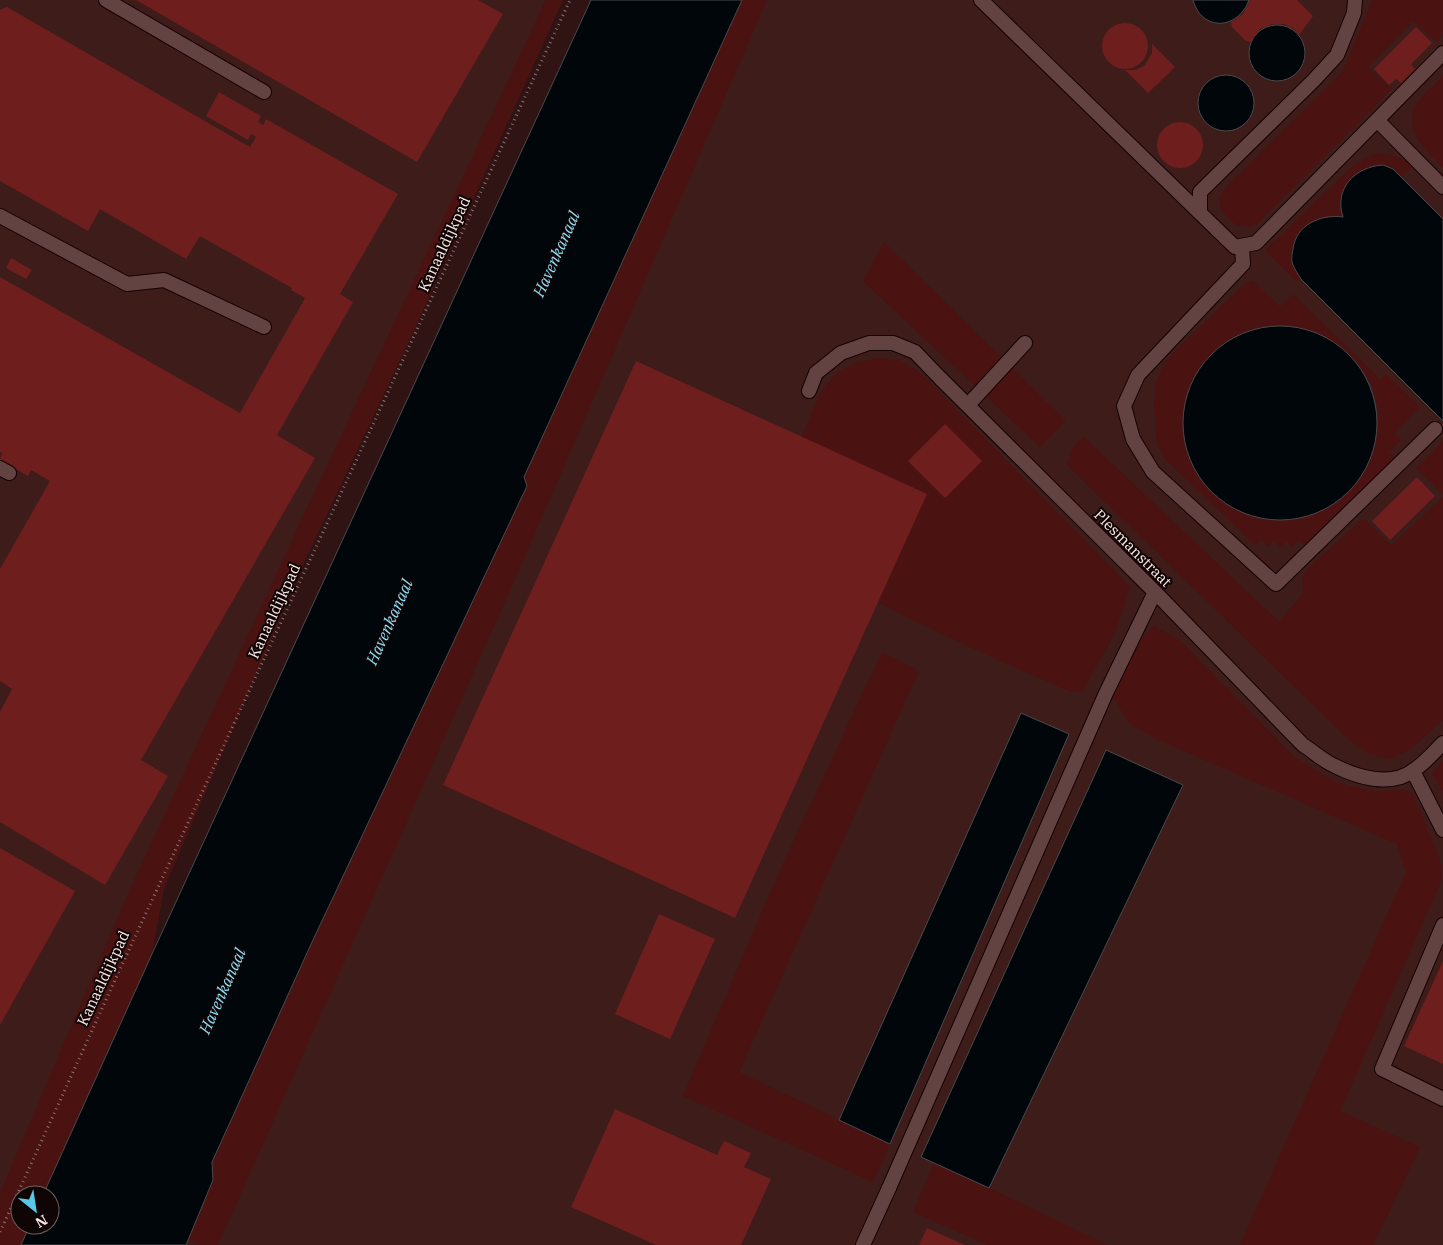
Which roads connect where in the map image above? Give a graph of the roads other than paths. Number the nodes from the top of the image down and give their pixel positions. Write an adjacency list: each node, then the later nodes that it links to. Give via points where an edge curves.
1 (106, 0): 5 (street)
2 (981, 0): 8 (street)
3 (1354, 0): 8 (street, via 1354,13 1337,55 1200,192)
4 (1443, 54): 6 (street)
5 (264, 92)
6 (1378, 120): 7 (street); 10 (street, via 1256,244)
7 (1443, 186)
8 (1200, 213): 10 (street, via 1235,247)
9 (0, 216): 11 (street, via 127,284 164,280)
10 (1242, 246): 15 (street, via 1243,264 1138,374 1124,406 1133,439 1153,472 1276,584)
11 (264, 327)
12 (1025, 343): 14 (street)
13 (809, 391): 14 (street, Plesmanstraat, via 816,373 841,353 869,343 893,343 915,352)
14 (968, 405): 16 (street, Plesmanstraat)
15 (1434, 429)
16 (1155, 592): 18 (street, Plesmanstraat, via 1304,745 1332,764 1360,775 1383,780 1399,778); 22 (street, via 1106,693)
17 (1443, 744): 18 (street, Plesmanstraat)
18 (1413, 771): 19 (street)
19 (1443, 830)
20 (1443, 925): 21 (street, via 1382,1070)
21 (1443, 1099)
22 (862, 1245)

